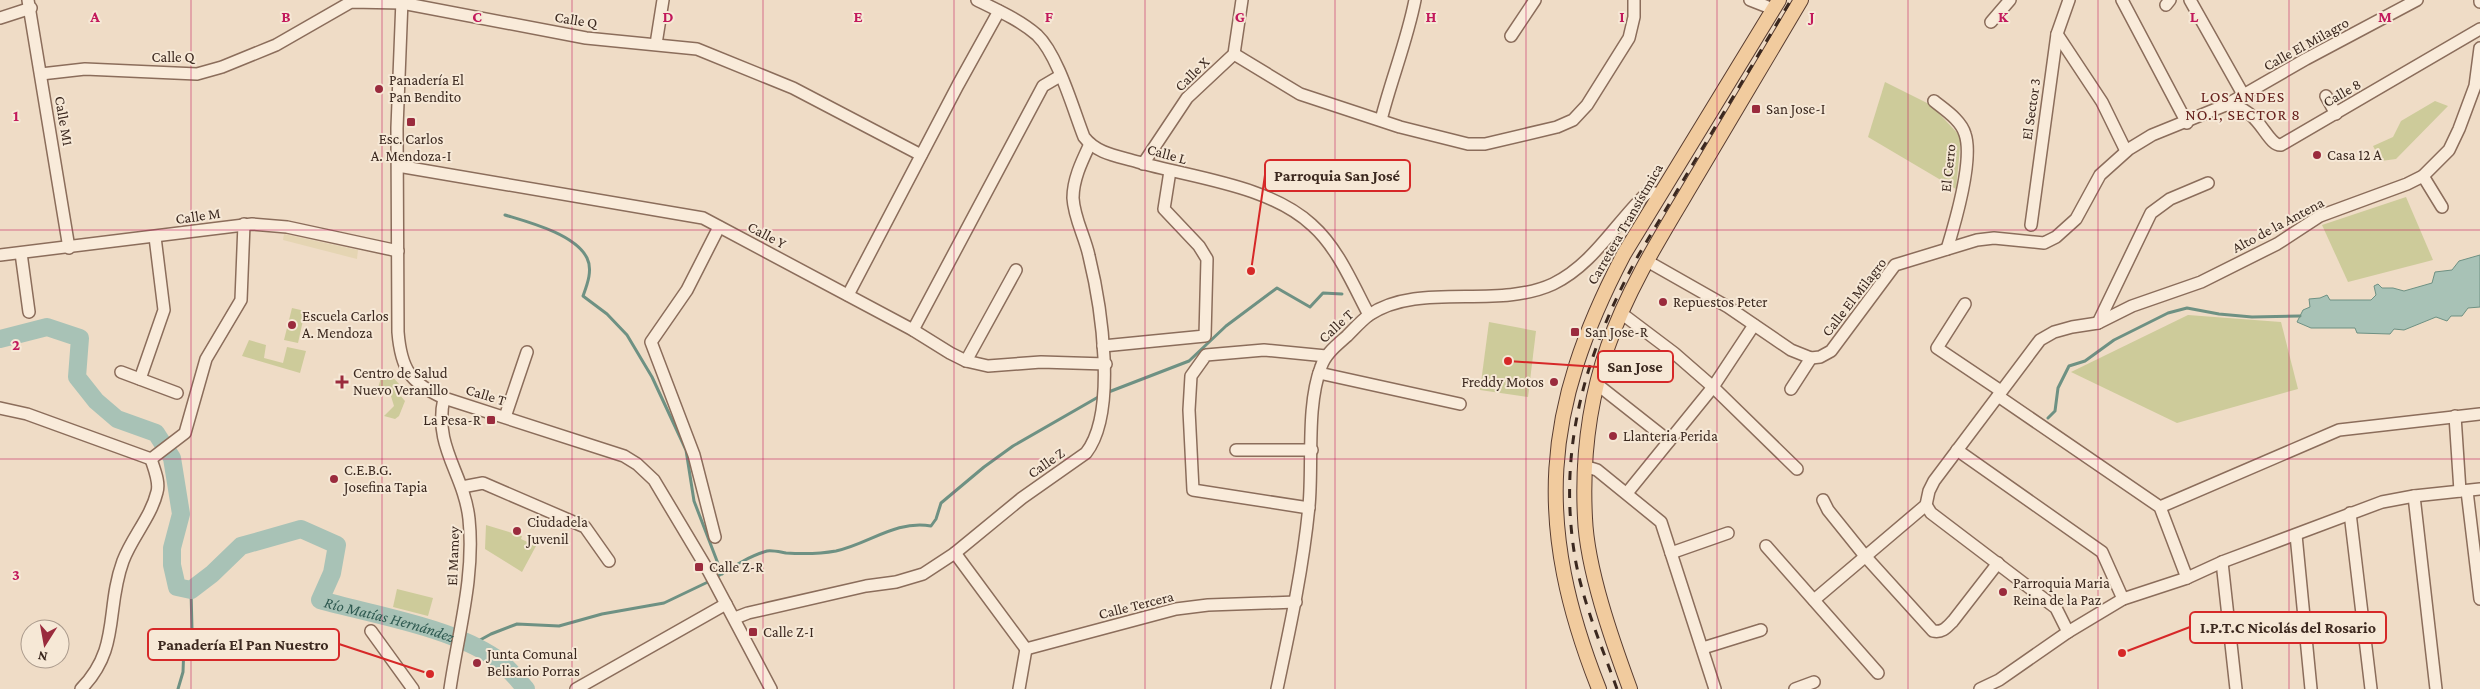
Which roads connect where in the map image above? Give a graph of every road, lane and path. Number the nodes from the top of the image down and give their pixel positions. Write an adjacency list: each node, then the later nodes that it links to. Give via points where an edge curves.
1 (663, 0): 23 (street)
2 (977, 0): 17 (street)
3 (1242, 0): 25 (street)
4 (1415, 0): 34 (street, via 1408,34)
5 (1535, 0): 22 (street)
6 (1634, 0): 34 (street, via 1629,38 1587,106 1573,120 1485,144 1468,144 1400,128)
7 (1750, 0): 16 (street)
8 (1802, 0): 55 (main road)
9 (2010, 0): 19 (street)
10 (2069, 0): 21 (street, El Sector 3)
11 (2122, 0): 35 (street)
12 (2190, 0): 29 (street)
13 (2417, 0): 29 (street, Calle El Milagro)
14 (402, 2): 23 (street, Calle Q, via 586,38); 26 (street, Calle Q, via 351,2 276,45 197,74 85,69); 40 (street, Calle T)
15 (30, 4): 18 (street); 26 (street, Calle M1)
16 (1776, 5): 44 (main road, Carretera Transístmica)
17 (999, 11): 27 (street, via 1038,36); 38 (street)
18 (0, 18)
19 (1991, 22)
20 (2480, 29): 33 (street, Calle 8)
21 (2057, 34): 37 (street, via 2102,102); 47 (street, El Sector 3)
22 (1511, 36)
23 (656, 44): 38 (street, Calle Q, via 697,49 793,88)
24 (2480, 48): 28 (street, Alto de la Antena)
25 (1234, 54): 34 (street, via 1300,94); 39 (street, Calle X, via 1187,98)
26 (42, 74): 50 (street, Calle M1)
27 (1060, 76): 36 (street); 64 (street, via 1043,86)
28 (2478, 77): 42 (street, Alto de la Antena, via 2448,150)
29 (2244, 96): 32 (street, Calle El Milagro)
30 (2326, 96): 33 (street)
31 (1934, 101): 51 (street, El Cerro, via 1960,124 1967,143 1956,222)
32 (2226, 105): 33 (street, Calle 8, via 2240,107 2254,116 2278,145); 35 (street, Calle El Milagro)
33 (2336, 114)
34 (1381, 120)
35 (2187, 123): 37 (street, Calle El Milagro, via 2152,135)
36 (1090, 144): 39 (street, Calle L, via 1101,151); 65 (street, Calle Z, via 1078,169 1073,196 1074,210 1090,257)
37 (2126, 151): 51 (street, Calle El Milagro, via 2100,175 2076,219 2056,237 2044,243 1994,238)
38 (921, 155): 57 (street)
39 (1144, 164): 41 (street, Calle L)
40 (398, 166): 48 (street, Calle Y, via 693,216); 52 (street, Calle T)
41 (1170, 171): 61 (street, Calle L, via 1258,193 1312,224 1345,271); 65 (street, via 1164,209 1207,259 1205,336)
42 (2423, 176): 45 (street); 62 (street, Alto de la Antena, via 2320,216 2277,244 2201,282 2132,306)
43 (2208, 183): 62 (street, via 2170,199 2151,213)
44 (1660, 194): 61 (street, Calle T, via 1648,192 1569,276 1538,290 1514,295 1410,299); 134 (main road, Carretera Transístmica, via 1601,297 1579,355 1559,431 1555,487 1562,562 1582,643)
45 (2442, 207)
46 (244, 224): 49 (street, Calle M); 52 (street, Calle M, via 286,227); 89 (street, via 241,300 209,353 185,432)
47 (2031, 225)
48 (719, 226): 57 (street, Calle Y); 104 (street, via 687,290 651,342 694,455)
49 (155, 237): 50 (street, Calle M); 73 (street, via 164,310)
50 (68, 248): 53 (street, Calle M)
51 (1946, 249): 68 (street, Calle El Milagro, via 1895,265 1831,351)
52 (398, 251): 79 (street, Calle T, via 400,349 405,365 423,389)
53 (21, 253): 54 (street, Calle M); 59 (street)
54 (0, 255)
55 (1647, 261): 60 (main road); 63 (street)
56 (1016, 270): 69 (street)
57 (848, 295): 64 (street, Calle Y)
58 (1965, 304): 78 (street, via 1937,348)
59 (29, 312)
60 (1621, 313): 74 (main road); 75 (street)
61 (1369, 315): 67 (street, Calle T)
62 (2098, 324): 78 (street, via 2072,327 2047,335)
63 (1754, 325): 68 (street, via 1791,350); 75 (street)
64 (913, 330): 69 (street, Calle Y)
65 (1103, 346): 70 (street, Calle Z)
66 (527, 352): 84 (street)
67 (1326, 356): 72 (street, Calle T); 100 (street, via 1264,350 1206,355 1191,376 1189,410 1193,490)
68 (1811, 358): 76 (street)
69 (966, 360): 70 (street, Calle Y, via 988,366 1042,362)
70 (1106, 364): 106 (street, Calle Z, via 1100,424 1093,445)
71 (120, 372): 73 (street)
72 (1319, 373): 80 (street); 87 (street, Calle T, via 1314,389)
73 (140, 379): 77 (street)
74 (1598, 385): 85 (street); 90 (main road, via 1591,410)
75 (1713, 387): 85 (street); 91 (street)
76 (1791, 389)
77 (177, 393)
78 (2000, 393): 88 (street); 99 (street)
79 (444, 398): 84 (street, Calle T); 92 (street, El Mamey, via 441,434)
80 (1460, 404)
81 (0, 408): 89 (street)
82 (2480, 414): 83 (street)
83 (2455, 416): 94 (street); 99 (street, via 2339,430)
84 (505, 417): 117 (street, Calle T, via 624,456 637,464 654,480)
85 (1669, 441): 95 (street)
86 (1236, 450): 87 (street)
87 (1312, 450): 100 (street, Calle T)
88 (1957, 450): 98 (street, via 1934,481); 113 (street, via 2102,552)
89 (155, 456): 127 (street, via 158,491 118,574 102,662)
90 (1584, 466): 95 (street, via 1597,470); 135 (main road, via 1585,520 1597,586)
91 (1797, 469)
92 (462, 487): 109 (street, via 483,483 563,516 584,527); 129 (street, El Mamey, via 469,517 469,576)
93 (2480, 489): 94 (street)
94 (2464, 491): 96 (street); 114 (street)
95 (1626, 493): 107 (street, via 1661,522)
96 (2414, 496): 101 (street); 142 (street)
97 (1823, 500): 108 (street)
98 (1926, 505): 108 (street); 111 (street, via 1931,513)
99 (2160, 507): 112 (street)
100 (1309, 508): 116 (street, Calle T)
101 (2350, 513): 103 (street); 141 (street)
102 (1728, 533): 107 (street)
103 (2296, 535): 110 (street); 140 (street)
104 (715, 536)
105 (1766, 546): 115 (street)
106 (955, 553): 118 (street, Calle Z, via 923,574); 123 (street)
107 (1671, 554): 122 (street)
108 (1865, 556): 111 (street, via 1928,628 1939,632 1953,621); 115 (street)
109 (610, 561)
110 (2222, 562): 112 (street); 139 (street)
111 (1998, 563): 121 (street, via 2056,608)
112 (2187, 578): 113 (street)
113 (2122, 599): 121 (street)
114 (2480, 599)
115 (1814, 600): 124 (street)
116 (1296, 602): 123 (street, Calle Tercera, via 1176,609); 133 (street, Calle T)
117 (726, 604): 118 (street, Calle T); 130 (street)
118 (735, 618): 131 (street, Calle T)
119 (1761, 630): 122 (street)
120 (371, 631): 128 (street)
121 (2068, 632): 126 (street)
122 (1703, 648): 136 (street)
123 (1026, 649): 132 (street)
124 (1878, 672)
125 (1814, 682): 137 (street)
126 (1995, 684): 138 (street)
127 (81, 689)
128 (413, 689)
129 (450, 689)
130 (576, 689)
131 (771, 689)
132 (1018, 689)
133 (1277, 689)
134 (1600, 689)
135 (1630, 689)
136 (1715, 689)
137 (1795, 689)
138 (1980, 689)
139 (2236, 689)
140 (2311, 689)
141 (2371, 689)
142 (2436, 689)

